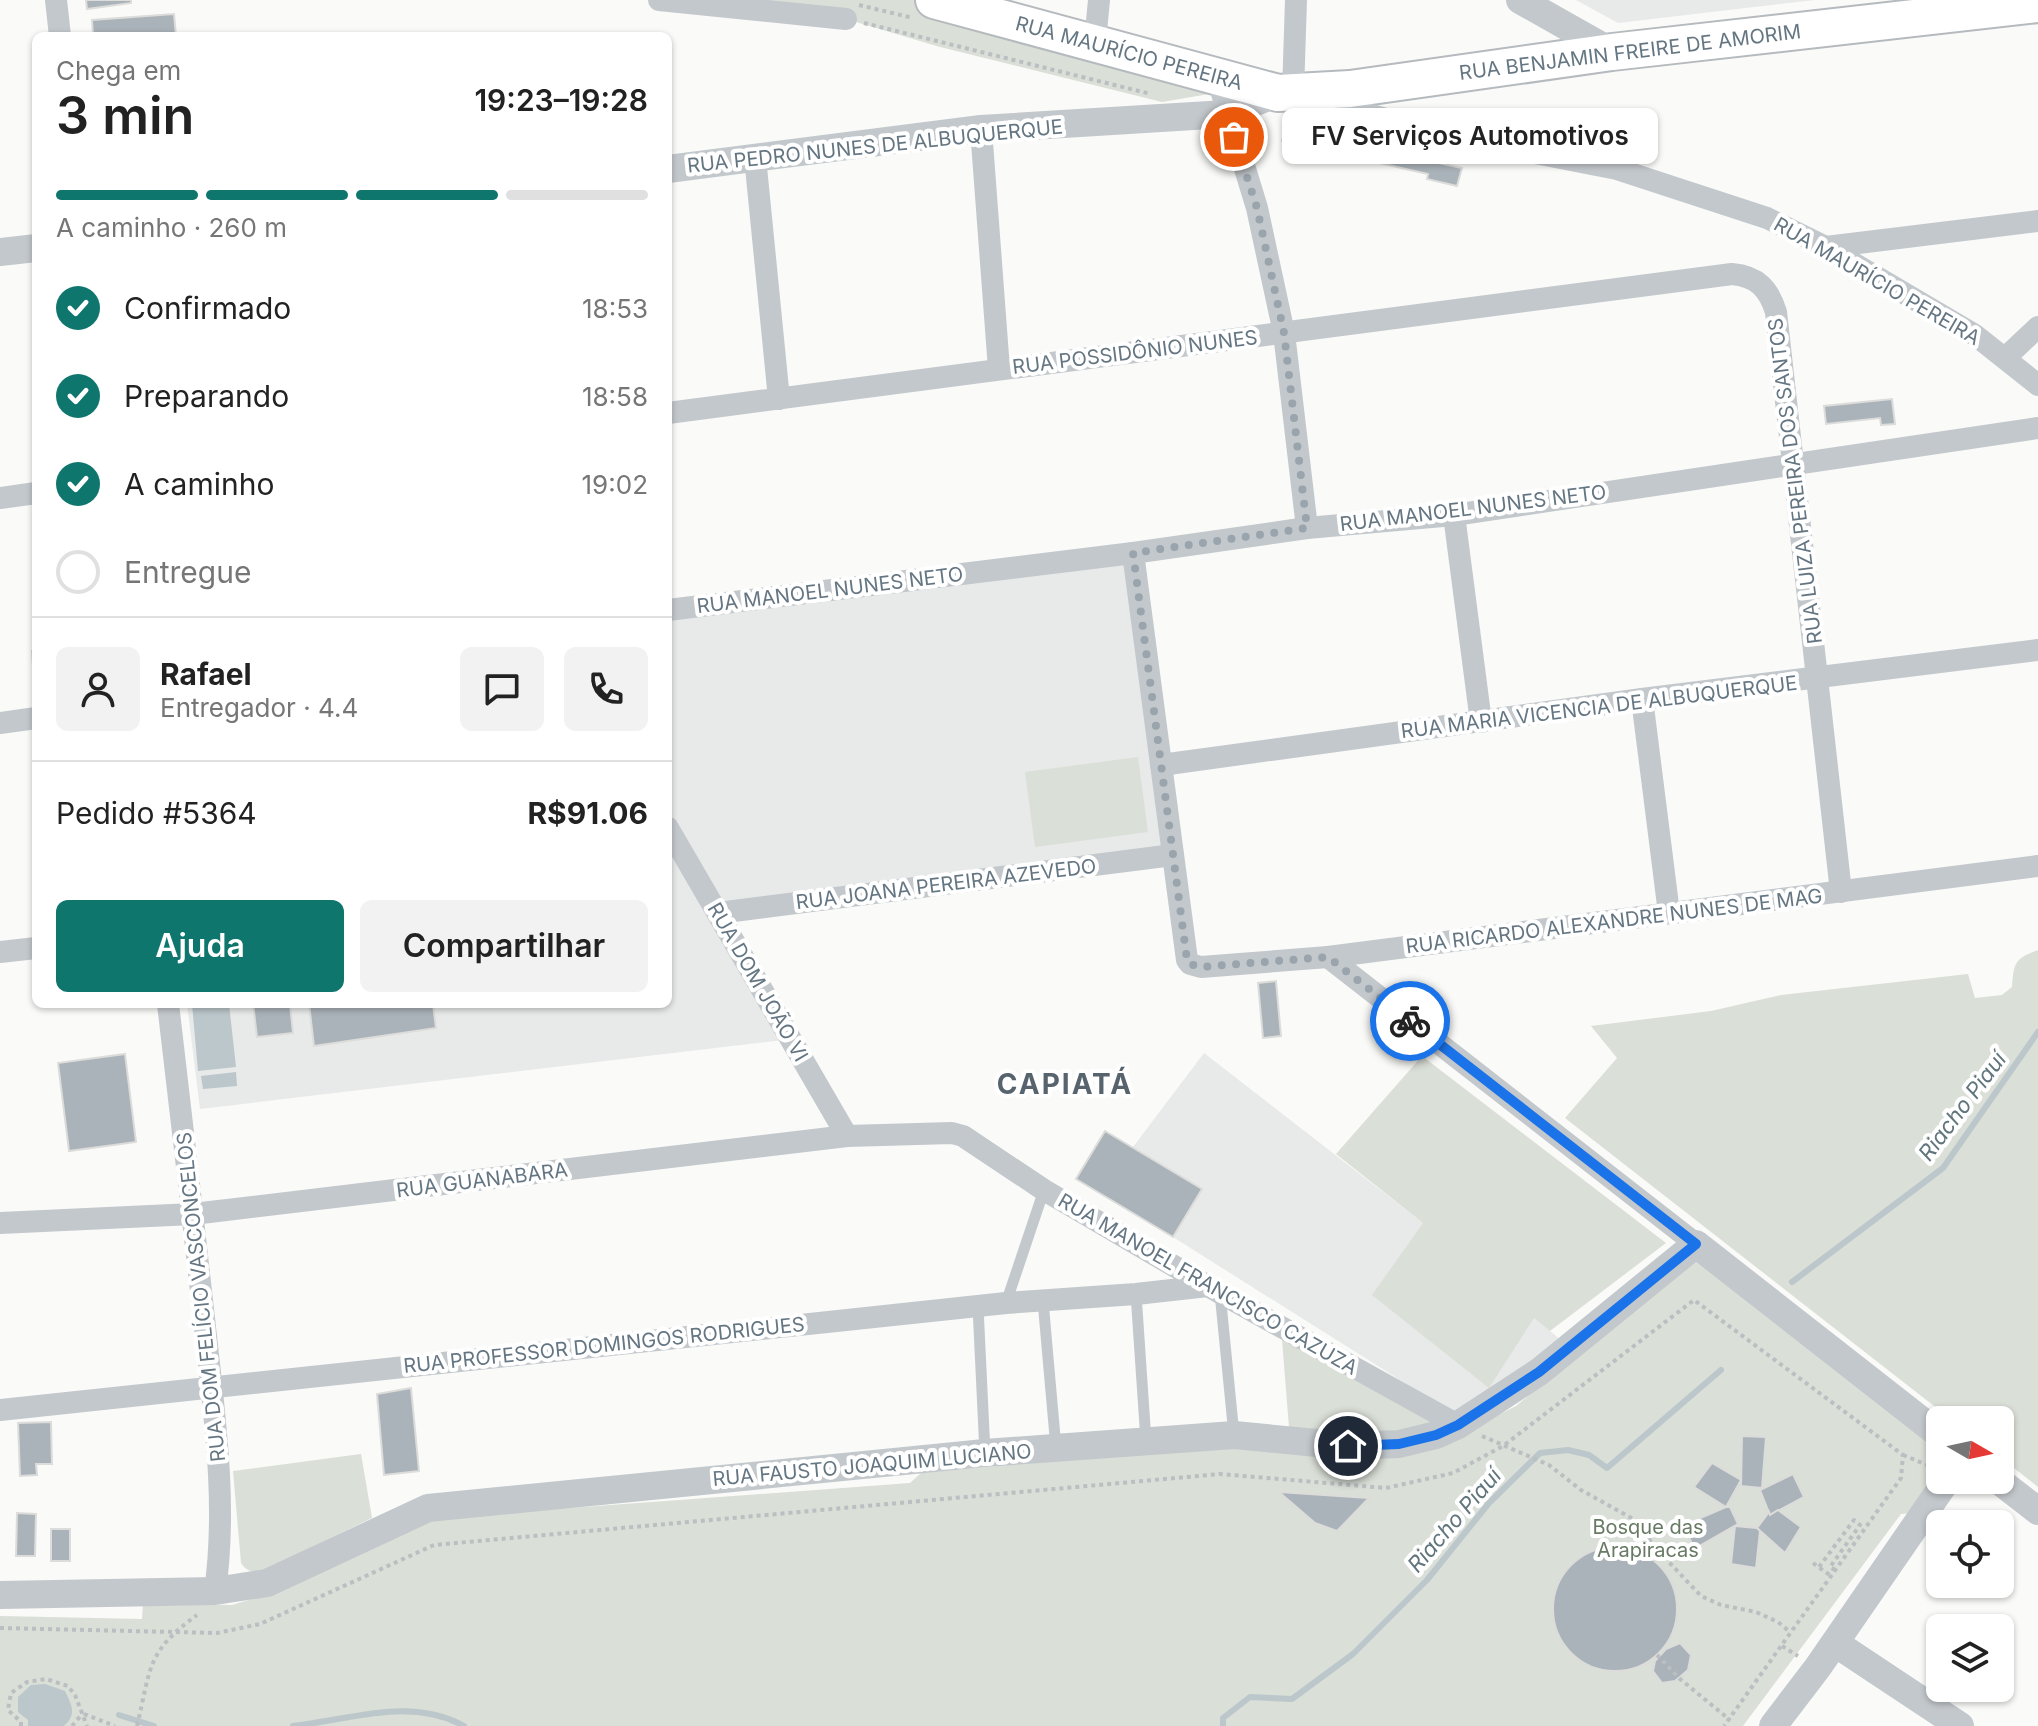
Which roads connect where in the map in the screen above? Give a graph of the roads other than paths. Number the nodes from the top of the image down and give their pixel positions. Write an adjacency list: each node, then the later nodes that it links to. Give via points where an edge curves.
1 (56, 0): 9 (street)
2 (659, 0): 8 (street)
3 (934, 0): 10 (main road, RUA MAURÍCIO PEREIRA)
4 (1099, 0): 10 (street)
5 (1296, 0): 14 (street)
6 (1520, 0): 11 (street)
7 (2017, 3): 11 (main road, RUA BENJAMIN FREIRE DE AMORIM)
8 (846, 19)
9 (60, 32)
10 (1095, 42): 12 (main road, RUA MAURÍCIO PEREIRA)
11 (1612, 52): 13 (main road, RUA BENJAMIN FREIRE DE AMORIM)
12 (1217, 77): 14 (main road, RUA MAURÍCIO PEREIRA); 15 (street)
13 (1350, 89): 14 (main road, RUA BENJAMIN FREIRE DE AMORIM); 20 (street, RUA MAURÍCIO PEREIRA, via 1351,104 1367,114 1617,169 1767,218)
14 (1286, 93): 15 (street, RUA BENJAMIN FREIRE DE AMORIM)
15 (1226, 114): 16 (street, RUA PEDRO NUNES DE ALBUQUERQUE); 25 (street, via 1257,208)
16 (981, 129): 17 (street, RUA PEDRO NUNES DE ALBUQUERQUE); 27 (street)
17 (755, 157): 18 (street, RUA PEDRO NUNES DE ALBUQUERQUE); 29 (street)
18 (672, 168)
19 (2038, 221): 20 (street)
20 (1826, 247): 26 (street, RUA MAURÍCIO PEREIRA)
21 (32, 248): 22 (street)
22 (0, 252)
23 (1745, 275): 25 (street, RUA POSSIDÔNIO NUNES); 32 (street, RUA LUIZA PEREIRA DOS SANTOS, via 1771,295 1776,312)
24 (2038, 327): 26 (street)
25 (1284, 333): 27 (street, RUA POSSIDÔNIO NUNES); 36 (street)
26 (2005, 358): 28 (street, RUA MAURÍCIO PEREIRA)
27 (999, 369): 29 (street, RUA POSSIDÔNIO NUNES)
28 (2038, 385)
29 (779, 399): 30 (street, RUA POSSIDÔNIO NUNES)
30 (672, 412)
31 (2038, 428): 32 (street, RUA MANOEL NUNES NETO)
32 (1792, 465): 35 (street, RUA MANOEL NUNES NETO); 40 (street, RUA LUIZA PEREIRA DOS SANTOS)
33 (32, 494): 34 (street)
34 (0, 498)
35 (1454, 515): 36 (street, RUA MANOEL NUNES NETO); 43 (street)
36 (1307, 528): 37 (street, RUA MANOEL NUNES NETO)
37 (1133, 553): 38 (street, RUA MANOEL NUNES NETO); 45 (street)
38 (672, 610)
39 (2038, 650): 40 (street, RUA MARIA VICENCIA DE ALBUQUERQUE)
40 (1818, 678): 41 (street, RUA MARIA VICENCIA DE ALBUQUERQUE); 49 (street, RUA LUIZA PEREIRA DOS SANTOS)
41 (1642, 699): 43 (street, RUA MARIA VICENCIA DE ALBUQUERQUE); 51 (street)
42 (32, 719): 44 (street)
43 (1481, 722): 45 (street, RUA MARIA VICENCIA DE ALBUQUERQUE)
44 (0, 723)
45 (1161, 765): 47 (street)
46 (672, 835): 50 (street, RUA DOM JOÃO VI)
47 (1173, 855): 50 (street, RUA JOANA PEREIRA AZEVEDO); 54 (street, RUA RICARDO ALEXANDRE NUNES DE MAG, via 1190,964)
48 (2037, 867): 49 (street, RUA RICARDO ALEXANDRE NUNES DE MAG)
49 (1841, 892): 51 (street, RUA RICARDO ALEXANDRE NUNES DE MAG)
50 (718, 913): 56 (street, RUA DOM JOÃO VI)
51 (1669, 913): 54 (street, RUA RICARDO ALEXANDRE NUNES DE MAG)
52 (32, 948): 53 (street)
53 (0, 952)
54 (1328, 957): 61 (street)
55 (168, 1008): 59 (street, RUA DOM FELÍCIO VASCONCELOS)
56 (847, 1136): 57 (street, RUA GUANABARA); 59 (street, RUA GUANABARA)
57 (963, 1136): 58 (street, RUA MANOEL FRANCISCO CAZUZA)
58 (1044, 1190): 62 (street, RUA MANOEL FRANCISCO CAZUZA); 65 (lane)
59 (193, 1214): 60 (street, RUA GUANABARA); 67 (street, RUA DOM FELÍCIO VASCONCELOS)
60 (0, 1223)
61 (1696, 1244): 69 (street); 70 (street, RUA FAUSTO JOAQUIM LUCIANO, via 1539,1372)
62 (1214, 1290): 63 (street, RUA PROFESSOR DOMINGOS RODRIGUES); 70 (street, RUA MANOEL FRANCISCO CAZUZA); 71 (lane)
63 (1136, 1294): 64 (street, RUA PROFESSOR DOMINGOS RODRIGUES); 72 (lane)
64 (1043, 1301): 65 (street, RUA PROFESSOR DOMINGOS RODRIGUES); 73 (lane)
65 (1006, 1303): 66 (street, RUA PROFESSOR DOMINGOS RODRIGUES)
66 (978, 1307): 67 (street, RUA PROFESSOR DOMINGOS RODRIGUES); 74 (lane)
67 (211, 1385): 68 (street, RUA PROFESSOR DOMINGOS RODRIGUES); 78 (street, RUA DOM FELÍCIO VASCONCELOS, via 220,1481)
68 (0, 1410)
69 (1926, 1424)
70 (1458, 1425): 71 (street, RUA FAUSTO JOAQUIM LUCIANO, via 1399,1444 1348,1446)
71 (1234, 1435): 72 (street, RUA FAUSTO JOAQUIM LUCIANO)
72 (1146, 1441): 73 (street, RUA FAUSTO JOAQUIM LUCIANO)
73 (1056, 1449): 74 (street, RUA FAUSTO JOAQUIM LUCIANO)
74 (985, 1453): 78 (street, RUA FAUSTO JOAQUIM LUCIANO, via 428,1508 267,1583)
75 (2014, 1492): 77 (street)
76 (1937, 1494): 80 (street)
77 (2038, 1511)
78 (215, 1591): 79 (street, RUA FAUSTO JOAQUIM LUCIANO)
79 (0, 1595)
80 (1835, 1643): 81 (street); 82 (street)
81 (1773, 1726)
82 (1960, 1726)

